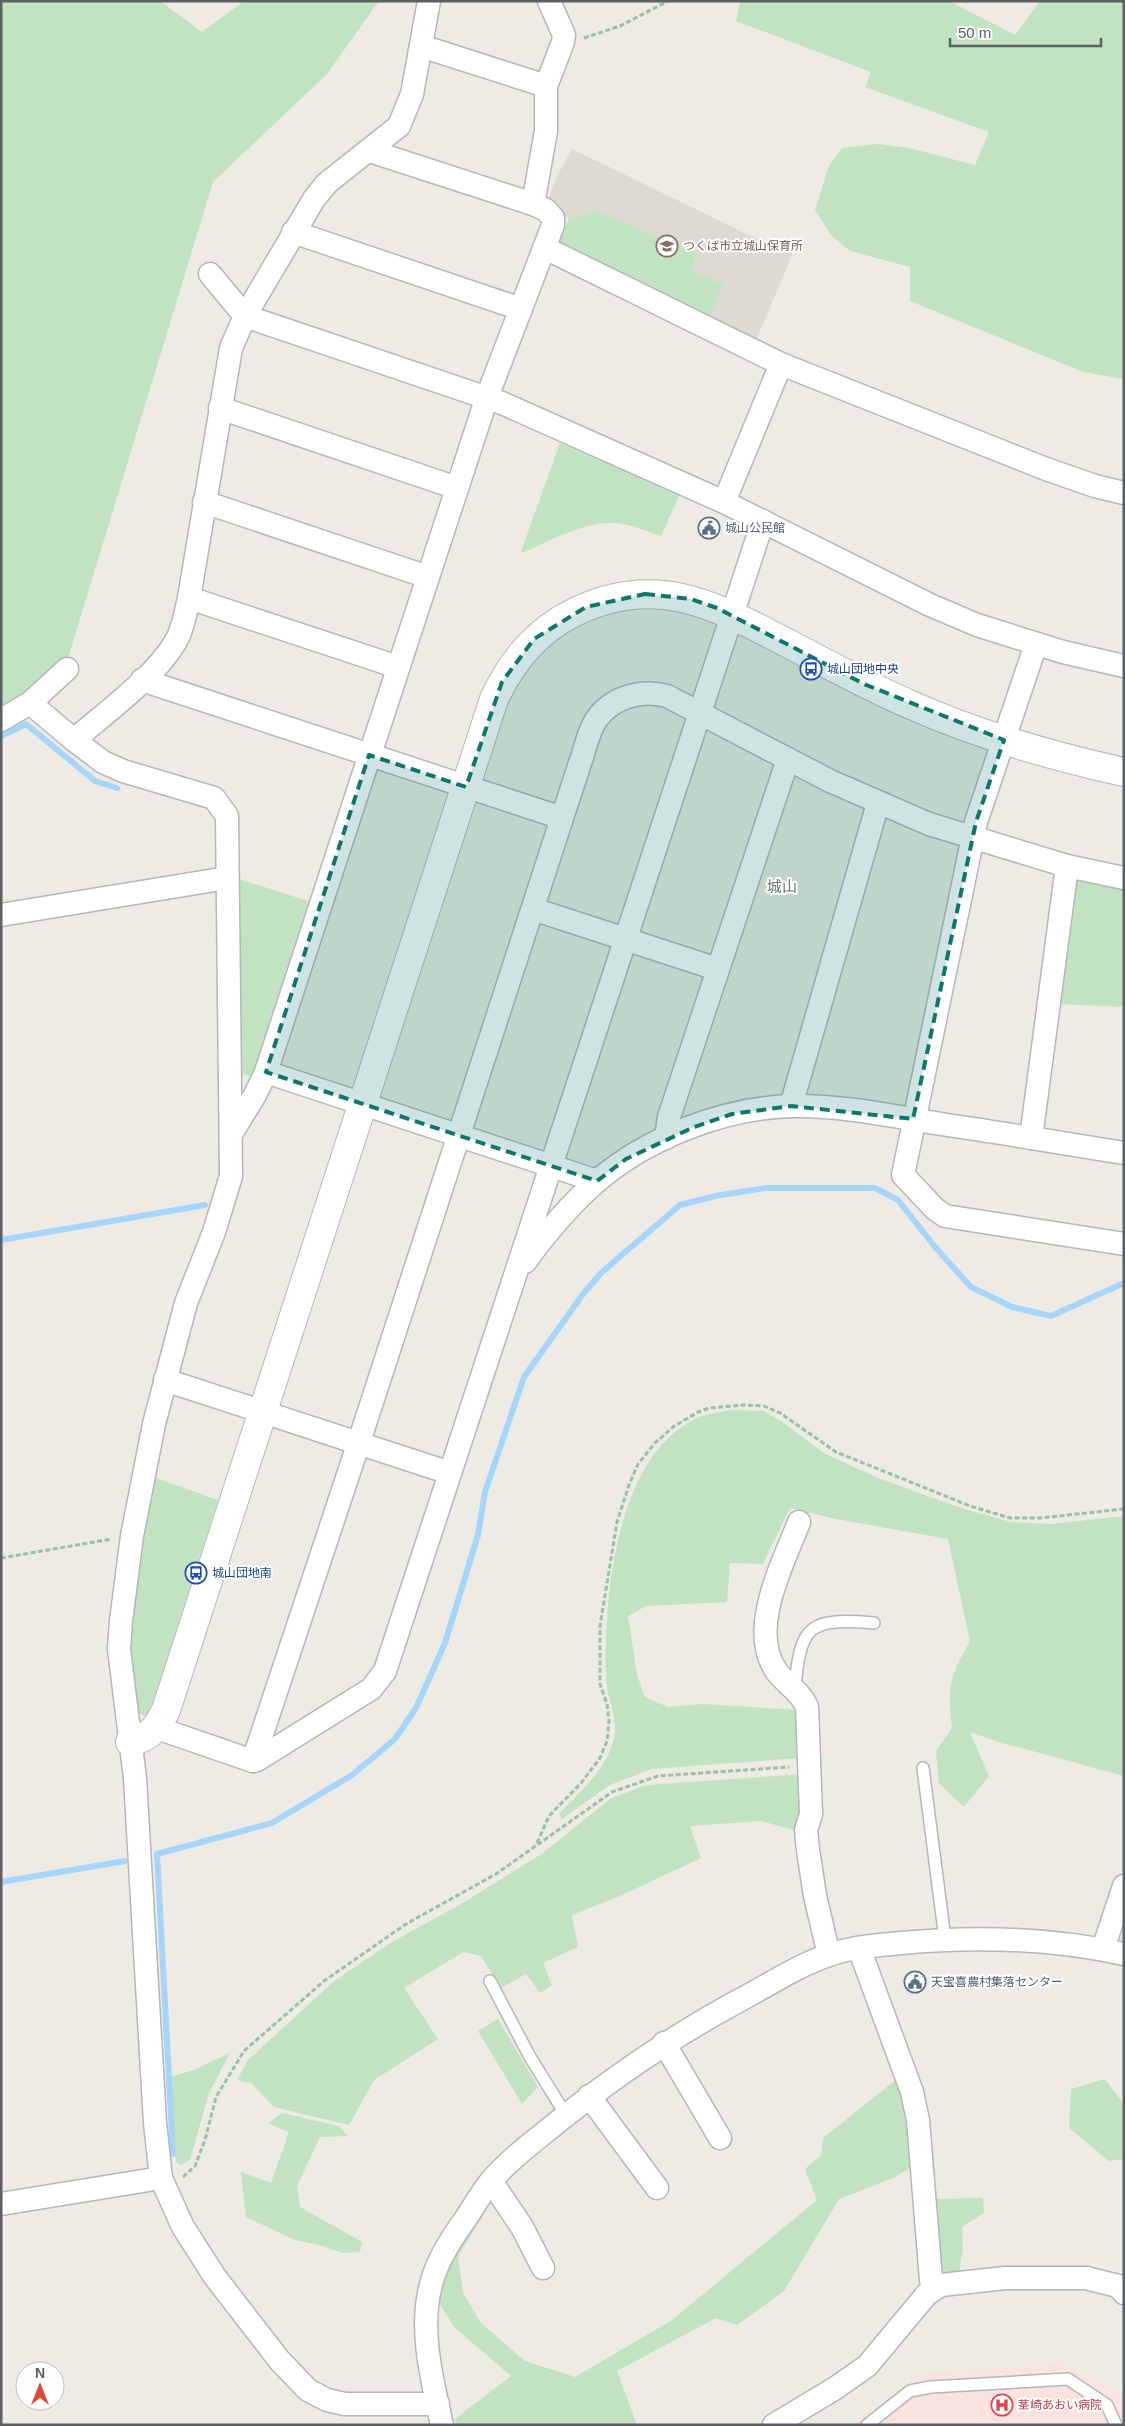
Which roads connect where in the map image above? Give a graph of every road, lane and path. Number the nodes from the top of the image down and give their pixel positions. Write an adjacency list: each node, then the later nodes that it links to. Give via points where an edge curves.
1 (429, 1): 5 (street)
2 (550, 1): 4 (street, via 564,35)
3 (668, 1): 4 (path, via 620,26)
4 (563, 42): 6 (street)
5 (421, 46): 6 (street); 7 (street, via 406,112 399,126)
6 (546, 86): 8 (street, via 546,131)
7 (370, 150): 8 (street); 9 (street, via 328,184)
8 (533, 204): 10 (street, via 546,210 553,218)
9 (293, 232): 12 (street); 13 (street)
10 (545, 248): 12 (street); 14 (street)
11 (210, 274): 13 (street)
12 (521, 309): 15 (street)
13 (245, 316): 15 (street); 16 (street, via 227,360)
14 (780, 364): 18 (street, via 1046,469); 20 (street)
15 (487, 397): 17 (street); 20 (street)
16 (220, 408): 17 (street); 19 (street)
17 (457, 488): 22 (street)
18 (1124, 493)
19 (204, 502): 22 (street); 23 (street)
20 (724, 502): 21 (street)
21 (762, 521): 24 (street); 25 (street, via 930,605 977,625)
22 (428, 576): 27 (street)
23 (189, 598): 27 (street); 29 (street, via 170,651)
24 (732, 614): 31 (street); 34 (street, via 864,684 947,720); 38 (street, via 691,599 645,594 599,603 560,620 534,639 502,682)
25 (1036, 644): 26 (street); 34 (street)
26 (1124, 666)
27 (398, 667): 35 (street)
28 (68, 669): 30 (street)
29 (142, 680): 33 (street); 35 (street)
30 (30, 703): 32 (street); 33 (street)
31 (699, 713): 36 (street); 40 (street, via 658,694 634,695 612,703 596,721); 47 (street)
32 (1, 720)
33 (74, 740): 43 (street, via 104,762 123,770 214,798 226,816)
34 (1004, 740): 37 (street); 41 (street)
35 (369, 755): 38 (street); 49 (street)
36 (788, 759): 39 (street); 48 (street)
37 (1124, 772)
38 (466, 787): 40 (street); 50 (street)
39 (878, 803): 41 (street); 51 (street)
40 (562, 818): 45 (street)
41 (973, 839): 42 (street); 52 (street)
42 (1067, 866): 44 (street); 56 (street)
43 (227, 878): 46 (street); 53 (street)
44 (1124, 878)
45 (533, 908): 47 (street); 54 (street)
46 (1, 915)
47 (625, 938): 48 (street); 58 (street)
48 (717, 969): 55 (street, via 669,1117)
49 (266, 1072): 50 (street); 53 (street)
50 (363, 1104): 54 (street); 63 (street)
51 (791, 1106): 52 (street); 55 (street, via 732,1114)
52 (913, 1119): 56 (street); 60 (street, via 903,1175 945,1216)
53 (231, 1134): 62 (street, via 231,1176 214,1232 186,1303)
54 (458, 1135): 58 (street); 64 (street)
55 (666, 1138): 59 (street, via 626,1159)
56 (1031, 1138): 57 (street)
57 (1124, 1153)
58 (551, 1165): 59 (street); 61 (street)
59 (597, 1181): 61 (street, via 546,1235)
60 (1124, 1244)
61 (514, 1277): 65 (street)
62 (165, 1380): 63 (street); 68 (street)
63 (262, 1410): 64 (street); 72 (street)
64 (359, 1442): 65 (street); 74 (street)
65 (450, 1473): 74 (street, via 382,1678 371,1689)
66 (1124, 1509): 77 (path, via 1010,1518 970,1506 836,1452 780,1413 764,1406 709,1408 698,1412 655,1443 638,1464 629,1485 617,1522 600,1626 600,1684 609,1721 607,1741 600,1758 581,1783 549,1816)
67 (799, 1522): 71 (street, via 764,1630 766,1648 777,1672)
68 (132, 1536): 69 (path); 73 (street, via 119,1649)
69 (1, 1558)
70 (874, 1623): 71 (lane, via 838,1620 812,1628 800,1644)
71 (795, 1688): 75 (street, via 807,1707)
72 (158, 1728): 73 (street, via 150,1735); 74 (street)
73 (130, 1742): 89 (street, via 135,1778 155,2123)
74 (253, 1762)
75 (810, 1766): 77 (path, via 658,1776 612,1792); 82 (street, via 811,1814 806,1830 807,1843)
76 (923, 1768): 79 (lane)
77 (538, 1843): 89 (path, via 496,1874 406,1924 324,1981 251,2045 216,2097 195,2166)
78 (1124, 1886): 81 (street)
79 (945, 1939): 80 (street); 81 (street, via 1018,1939)
80 (859, 1948): 82 (street); 94 (street, via 912,2092 918,2120 931,2280)
81 (1113, 1952)
82 (829, 1955): 84 (street, via 736,2002)
83 (490, 1981): 86 (lane, via 530,2057)
84 (664, 2044): 85 (street); 87 (street)
85 (589, 2096): 86 (street); 90 (street)
86 (566, 2115): 88 (street)
87 (720, 2138)
88 (491, 2181): 92 (street, via 522,2227); 95 (street, via 454,2236 431,2282 425,2317)
89 (165, 2186): 91 (street); 95 (street, via 183,2227 215,2277 280,2361 308,2390 327,2400 346,2404)
90 (657, 2188)
91 (1, 2204)
92 (543, 2268)
93 (1122, 2286): 94 (street, via 1086,2278 1043,2276 956,2283)
94 (935, 2288): 96 (street, via 867,2366)
95 (440, 2414)
96 (774, 2425)
97 (867, 2425): 98 (lane, via 910,2391 931,2386 1068,2380 1107,2405)
98 (1116, 2425)

